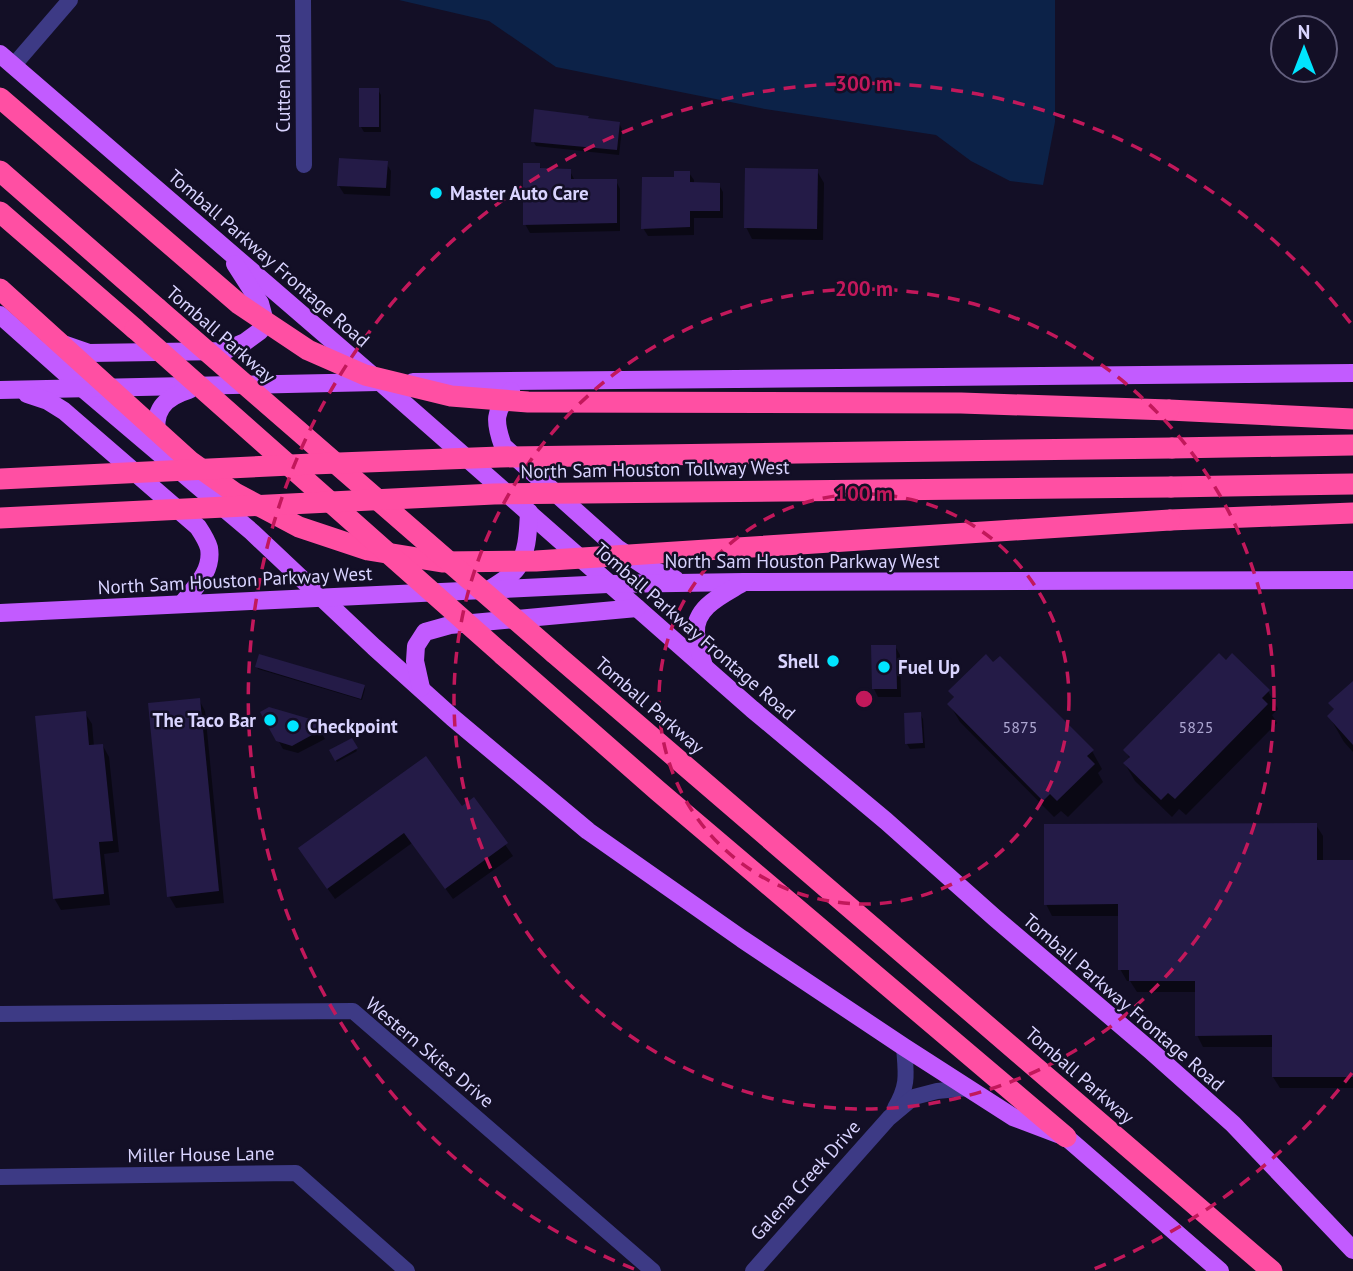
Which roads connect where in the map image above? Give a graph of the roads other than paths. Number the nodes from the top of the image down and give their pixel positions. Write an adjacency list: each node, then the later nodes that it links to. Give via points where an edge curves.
1 (70, 0): 3 (street)
2 (303, 0): 5 (street, Cutten Road)
3 (6, 60): 8 (main road, Tomball Parkway Frontage Road)
4 (0, 97): 17 (highway, bridge, via 239,304 308,350 365,375 451,396 528,402 961,403)
5 (304, 165)
6 (0, 171): 47 (highway, Tomball Parkway, bridge)
7 (0, 212): 40 (highway, bridge, via 668,800)
8 (220, 243): 10 (main road, via 260,303 264,318 260,331 223,351 89,353 46,338); 13 (main road, Tomball Parkway Frontage Road)
9 (0, 289): 23 (highway, bridge, via 190,461 223,485 299,527 368,550 442,562 536,561 1170,520)
10 (0, 314): 15 (main road)
11 (1353, 373): 12 (main road)
12 (533, 380): 13 (main road); 27 (main road, via 512,389 500,404 496,427 503,446 617,548 646,567)
13 (380, 382): 14 (main road); 22 (main road, Tomball Parkway Frontage Road)
14 (206, 385): 15 (main road); 19 (main road, via 174,396 160,408 157,437)
15 (82, 388): 16 (main road); 19 (main road)
16 (7, 390): 31 (main road, via 48,401 64,411 198,527 208,546 209,562 204,577)
17 (1353, 419)
18 (1353, 445): 20 (highway, North Sam Houston Tollway West, bridge, via 487,458)
19 (171, 463): 30 (main road)
20 (0, 479)
21 (1353, 484): 24 (highway, North Sam Houston Tollway West, bridge, via 494,494)
22 (529, 512): 28 (main road, Tomball Parkway Frontage Road); 29 (main road, via 528,535 517,568)
23 (1353, 513)
24 (0, 518)
25 (1353, 580): 26 (main road, North Sam Houston Parkway West)
26 (745, 582): 27 (main road, North Sam Houston Parkway West); 34 (main road, via 714,601 696,621)
27 (685, 583): 28 (main road, North Sam Houston Parkway West)
28 (608, 584): 29 (main road, North Sam Houston Parkway West); 32 (main road, Tomball Parkway Frontage Road)
29 (490, 589): 30 (main road, North Sam Houston Parkway West)
30 (321, 597): 31 (main road, North Sam Houston Parkway West); 35 (main road)
31 (182, 604): 33 (main road, North Sam Houston Parkway West)
32 (637, 608): 34 (main road, Tomball Parkway Frontage Road); 35 (main road, via 450,625 425,632 416,646)
33 (0, 613)
34 (704, 666): 42 (main road, Tomball Parkway Frontage Road, via 1152,1051 1233,1124)
35 (421, 688): 37 (main road, via 588,831)
36 (0, 1014): 44 (street, Western Skies Drive, via 352,1011)
37 (904, 1047): 38 (main road); 39 (street, Galena Creek Drive, via 903,1094)
38 (968, 1088): 39 (street, Galena Creek Drive, via 914,1097); 40 (main road, via 1013,1117)
39 (889, 1118): 45 (street, Galena Creek Drive)
40 (1066, 1138): 46 (main road)
41 (0, 1177): 43 (street, Miller House Lane, via 296,1173)
42 (1353, 1250)
43 (407, 1271)
44 (653, 1271)
45 (753, 1271)
46 (1220, 1271)
47 (1272, 1271)

